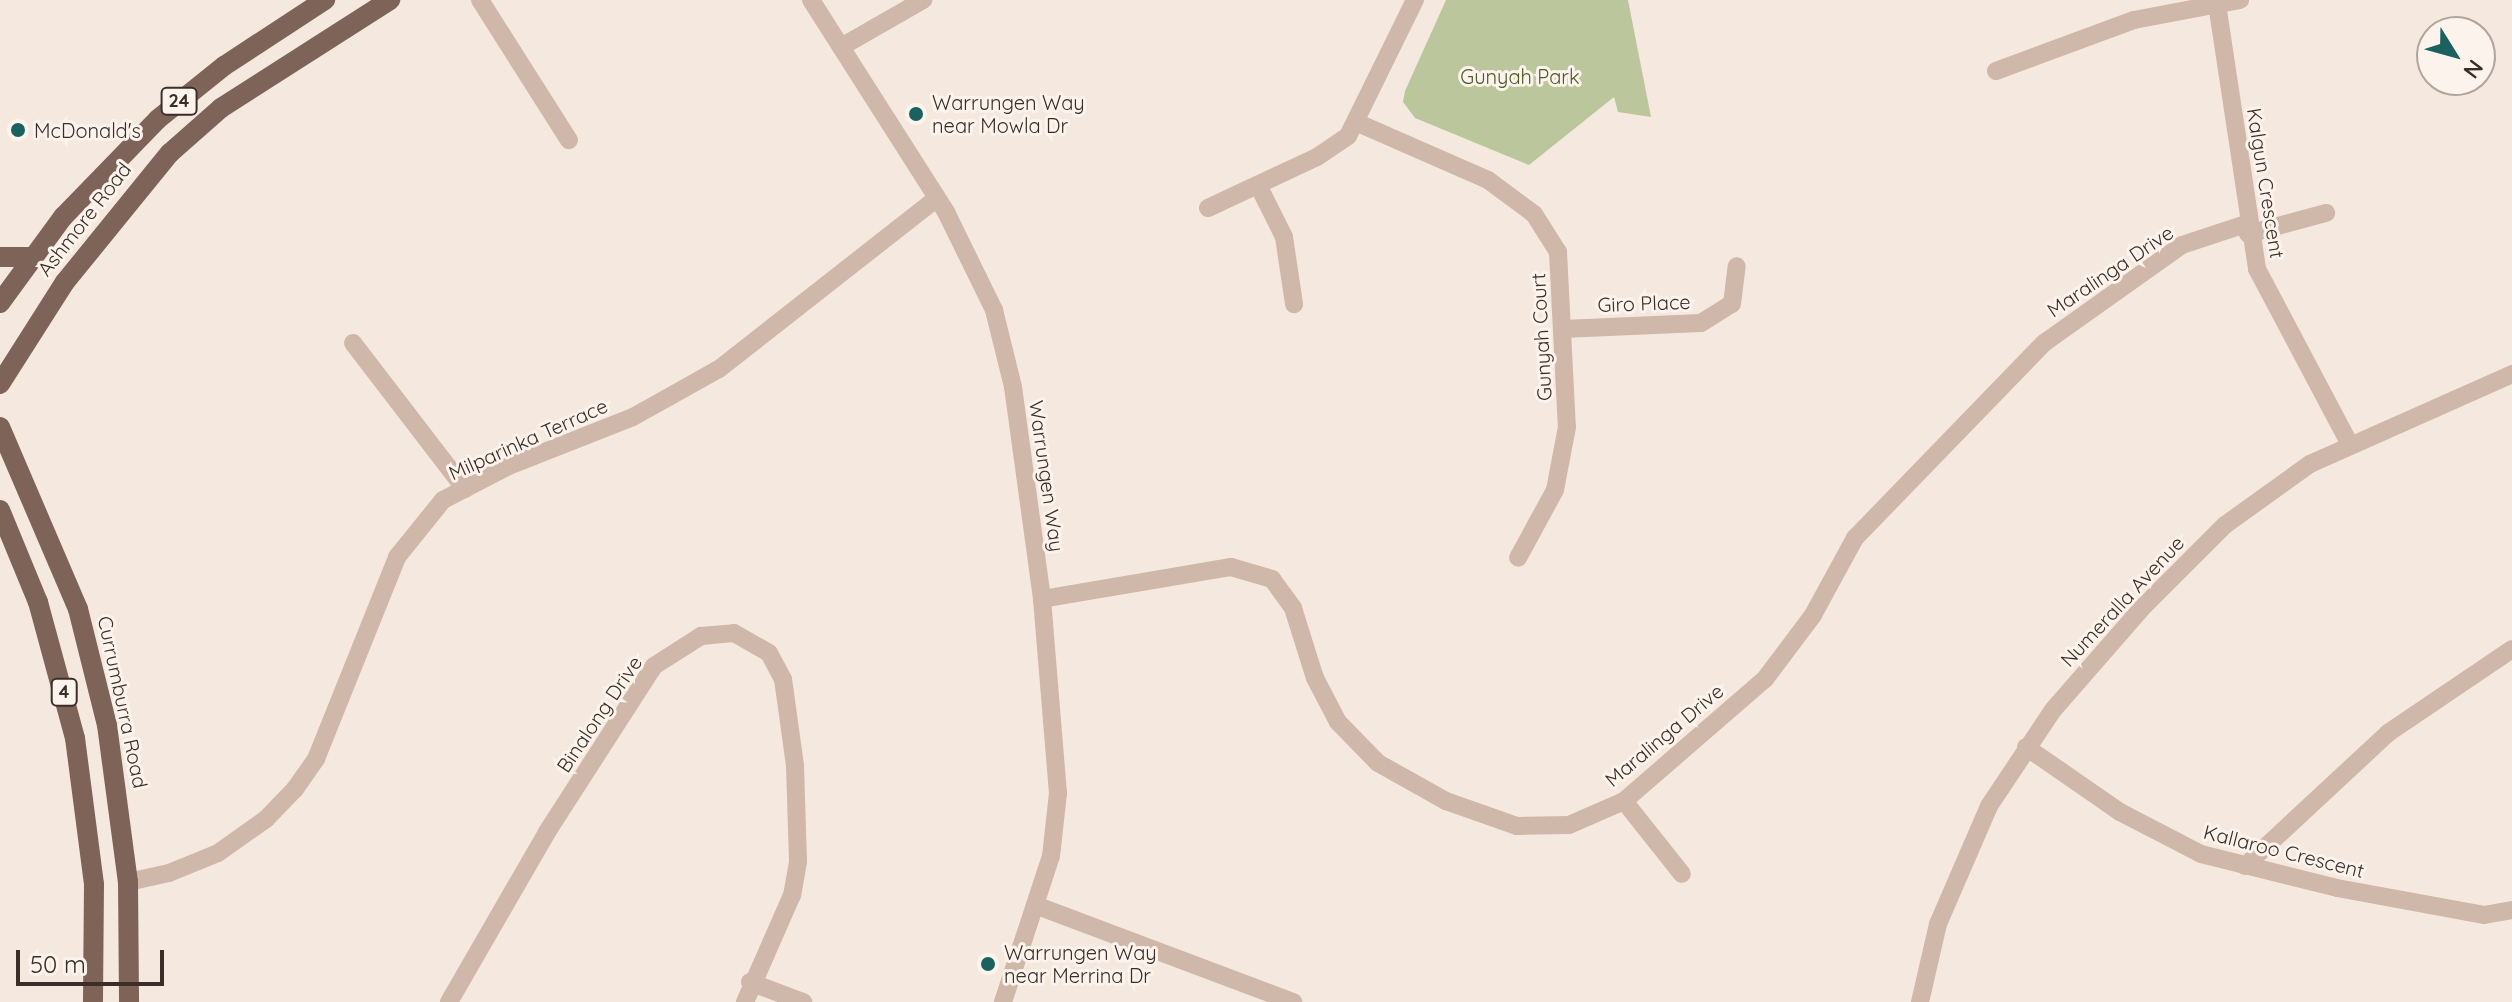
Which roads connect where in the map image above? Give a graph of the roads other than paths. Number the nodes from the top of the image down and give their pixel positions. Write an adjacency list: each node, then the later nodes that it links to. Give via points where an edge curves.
1 (325, 0): 19 (main road, Ashmore Road / 24, via 224,66 158,119 87,189)
2 (390, 0): 26 (main road, Ashmore Road / 24, via 221,108 170,153 65,282)
3 (480, 0): 12 (street)
4 (811, 0): 9 (street, Warrungen Way)
5 (923, 0): 9 (street)
6 (1415, 0): 11 (street)
7 (2240, 0): 8 (street)
8 (2217, 4): 10 (street, via 2134,20); 17 (street, Kalgun Crescent)
9 (841, 47): 14 (street, Warrungen Way)
10 (1996, 71)
11 (1358, 123): 13 (street, via 1331,149); 23 (street, Gunyah Court, via 1488,180 1534,214 1558,252)
12 (569, 140)
13 (1258, 185): 15 (street); 22 (street, via 1284,237)
14 (937, 198): 29 (street, Milparinka Terrace, via 719,369 633,417); 32 (street, Warrungen Way, via 994,310 1013,387)
15 (1208, 208)
16 (2326, 213): 17 (street, Maralinga Drive)
17 (2247, 229): 28 (street, Kalgun Crescent, via 2257,269); 35 (street, Maralinga Drive, via 2182,245 2044,343 1855,538 1813,615 1765,679)
18 (0, 257): 19 (main road)
19 (32, 257): 21 (main road, Ashmore Road / 24)
20 (1737, 266): 23 (street, Giro Place, via 1732,304 1701,323)
21 (0, 303)
22 (1294, 304)
23 (1563, 329): 31 (street, Gunyah Court, via 1567,427 1555,490)
24 (353, 343): 29 (street)
25 (2512, 374): 28 (street, Numeralla Avenue)
26 (0, 384)
27 (0, 427): 38 (main road, Currumburra Road / 4, via 78,609 110,738)
28 (2349, 443): 34 (street, Numeralla Avenue, via 2225,525 2085,671)
29 (465, 489): 38 (street, Milparinka Terrace, via 443,500 397,557 316,759 295,789 266,819 218,853 169,873)
30 (0, 510): 42 (main road, 4, via 38,602 75,738 94,884)
31 (1518, 558)
32 (1042, 599): 35 (street, Maralinga Drive, via 1231,567 1272,579 1293,608 1315,678 1338,722 1378,763 1446,801 1517,826 1569,825); 39 (street, Warrungen Way, via 1058,793 1051,856)
33 (2512, 649): 36 (street, via 2388,733)
34 (2026, 747): 36 (street, Kallaroo Crescent, via 2159,836); 49 (street, Numeralla Avenue, via 1974,834 1949,894)
35 (1624, 801): 37 (street)
36 (2245, 866): 40 (street, Kallaroo Crescent, via 2484,915)
37 (1682, 874)
38 (128, 882): 43 (main road, Currumburra Road / 4)
39 (1035, 905): 47 (street, Warrungen Way); 48 (street)
40 (2512, 910)
41 (750, 982): 44 (street, Binalong Drive, via 792,895 798,862 795,766 783,679 769,653 734,633 701,636 654,666 547,832); 45 (street, Binalong Drive); 46 (street)
42 (93, 1002)
43 (129, 1002)
44 (449, 1002)
45 (745, 1002)
46 (803, 1002)
47 (1003, 1002)
48 (1293, 1002)
49 (1920, 1002)

